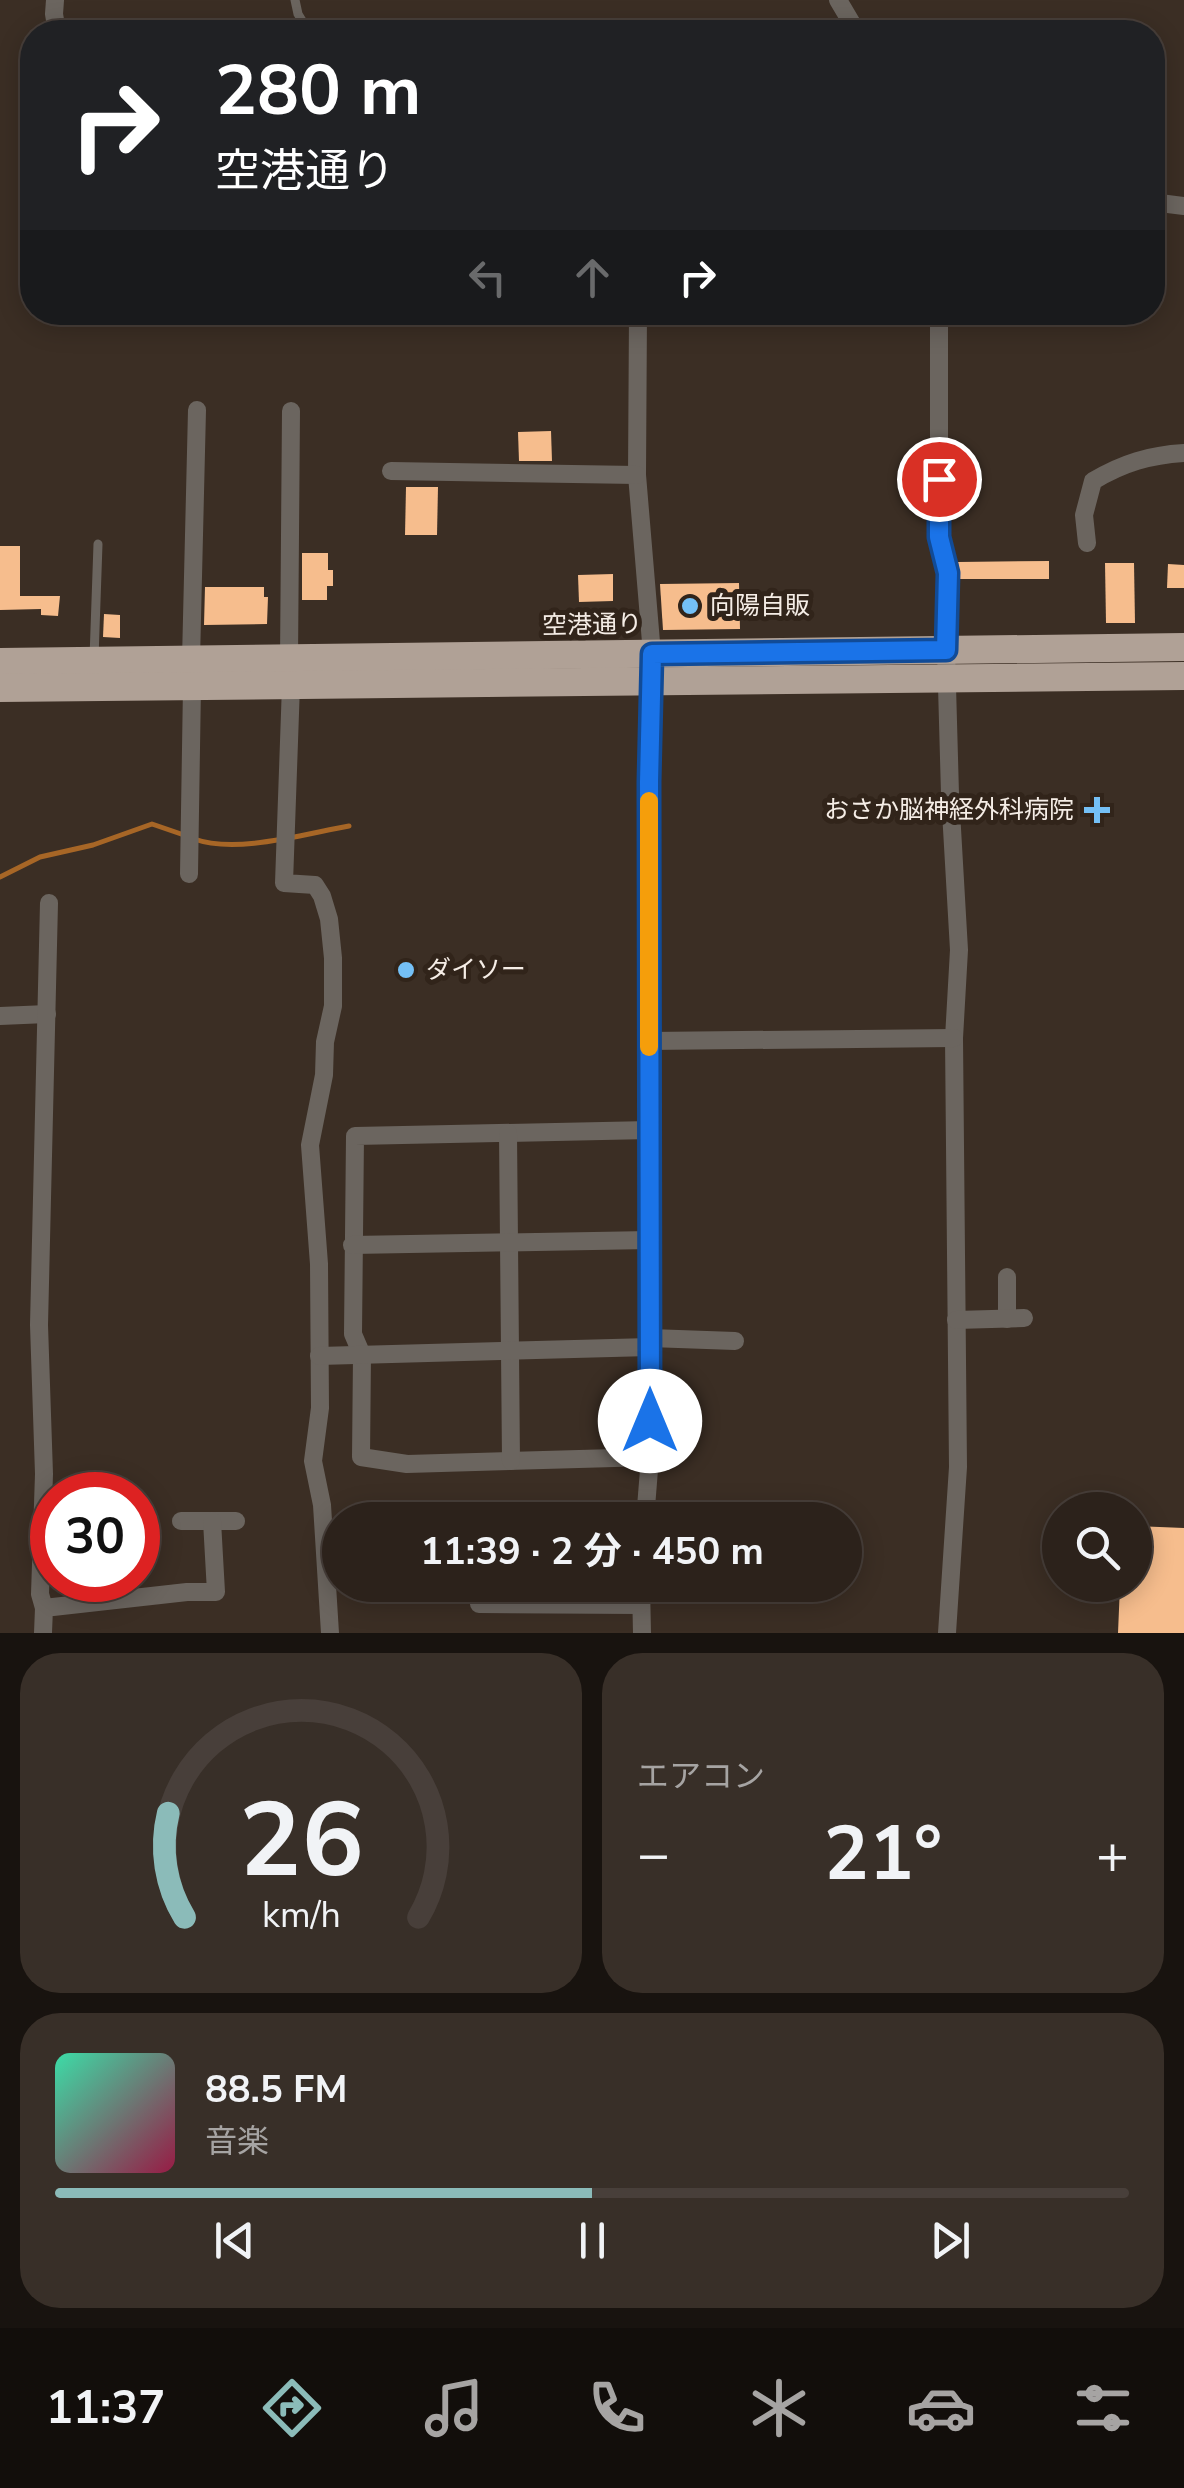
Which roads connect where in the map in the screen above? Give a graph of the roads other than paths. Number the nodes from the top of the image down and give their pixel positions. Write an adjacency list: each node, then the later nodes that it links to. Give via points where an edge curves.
1 (638, 325): 7 (street)
2 (939, 325): 13 (street)
3 (197, 410): 16 (street)
4 (290, 412): 15 (street)
5 (1184, 454): 8 (street, via 1149,456 1093,481 1084,515)
6 (392, 471): 7 (street)
7 (638, 475): 14 (street)
8 (1087, 543)
9 (98, 544): 11 (lane)
10 (1184, 647): 13 (highway, 空港通り)
11 (94, 661): 12 (highway, 空港通り); 16 (highway, 空港通り)
12 (0, 662)
13 (947, 665): 14 (highway, 空港通り); 17 (highway, 空港通り); 23 (street, via 959,950)
14 (652, 668): 15 (highway, 空港通り); 24 (street)
15 (290, 672): 16 (highway, 空港通り); 36 (street, via 284,883 315,886 322,896 333,958 333,1006 310,1145)
16 (192, 673): 18 (highway, 空港通り); 19 (street)
17 (1184, 676)
18 (0, 688)
19 (189, 874)
20 (49, 904): 21 (street)
21 (47, 1014): 22 (street); 46 (street, via 39,1326)
22 (0, 1016)
23 (954, 1038): 24 (street); 31 (street)
24 (649, 1041): 25 (street)
25 (650, 1130): 26 (street); 27 (street)
26 (508, 1133): 28 (street); 29 (street, via 355,1136)
27 (650, 1240): 28 (street); 33 (street)
28 (510, 1242): 29 (street); 34 (street)
29 (352, 1245): 35 (street, via 353,1334)
30 (1007, 1277): 31 (street, via 1016,1319)
31 (956, 1320): 50 (street, via 958,1467)
32 (735, 1340): 33 (street)
33 (650, 1343): 34 (street); 37 (street)
34 (512, 1351): 35 (street); 38 (street)
35 (362, 1355): 36 (street); 38 (street, via 361,1457 407,1464)
36 (319, 1356): 48 (street, via 313,1460)
37 (650, 1458): 38 (street); 39 (street)
38 (511, 1461)
39 (648, 1502)
40 (181, 1521): 41 (street)
41 (212, 1521): 42 (street); 46 (street, via 216,1592)
42 (236, 1521)
43 (640, 1602): 45 (street)
44 (479, 1604): 45 (street)
45 (640, 1606): 49 (street)
46 (44, 1608): 47 (street)
47 (43, 1633)
48 (330, 1633)
49 (642, 1633)
50 (947, 1633)

